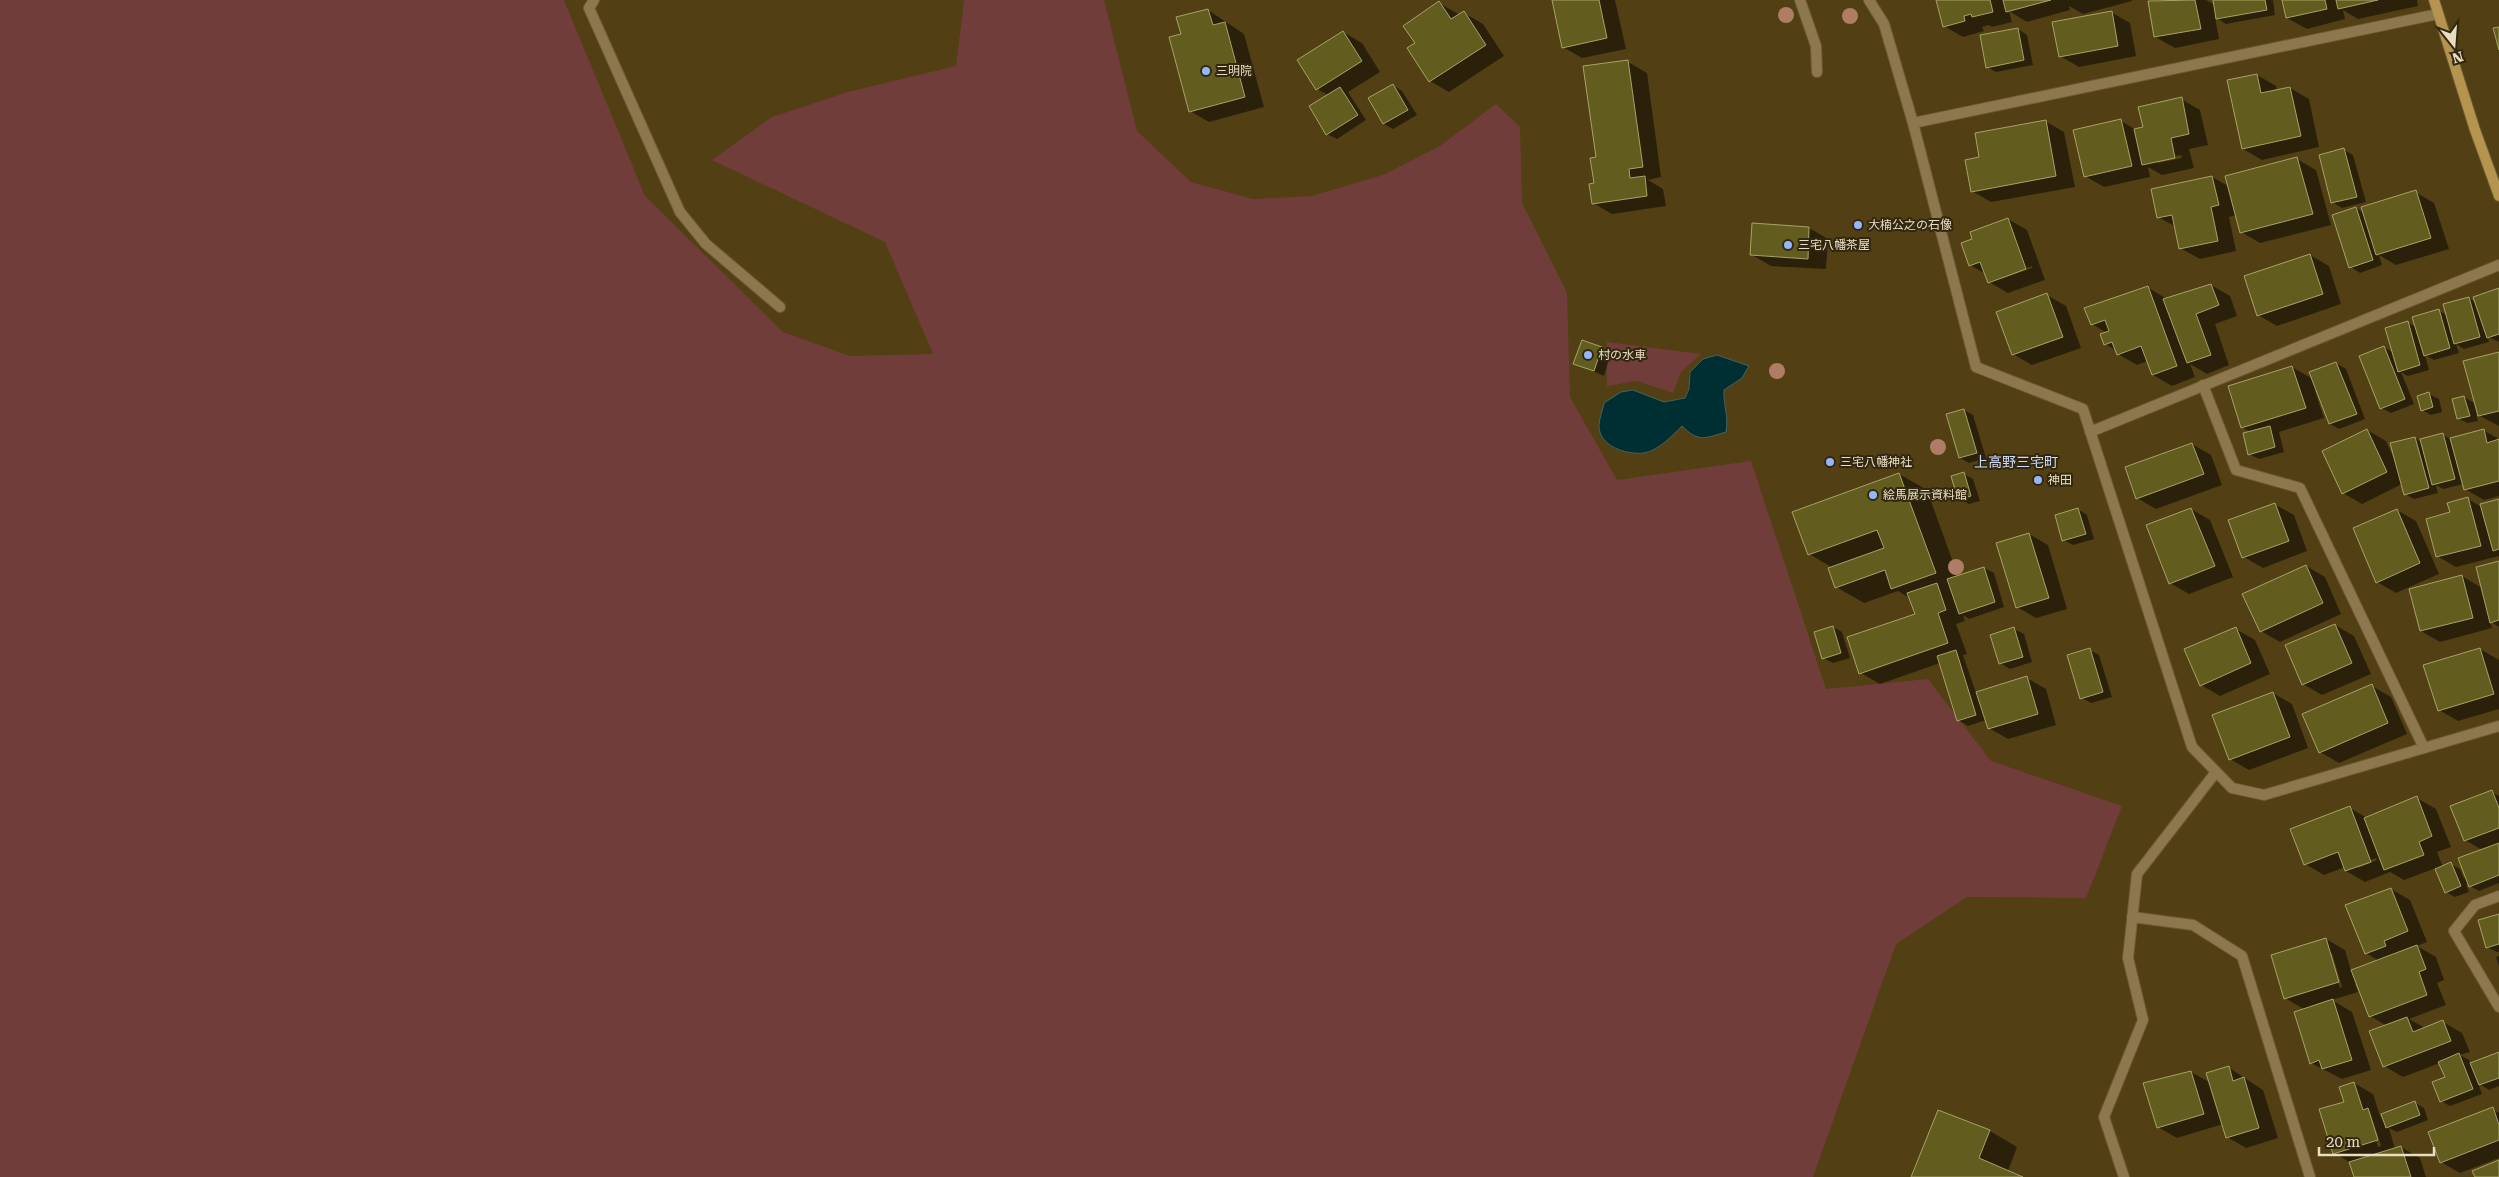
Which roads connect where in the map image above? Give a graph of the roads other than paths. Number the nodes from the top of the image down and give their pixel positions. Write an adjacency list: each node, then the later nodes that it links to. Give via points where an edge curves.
1 (594, 0): 10 (street, via 589,8 680,212 706,244)
2 (1800, 0): 6 (street, via 1816,46)
3 (1869, 0): 7 (street, via 1884,24)
4 (2434, 0): 5 (main road)
5 (2438, 14): 7 (street); 8 (main road)
6 (1817, 72)
7 (1913, 123): 12 (street, via 1976,367 2083,409)
8 (2499, 196)
9 (2499, 265): 11 (street)
10 (780, 307)
11 (2203, 385): 12 (street); 14 (street, via 2236,470 2300,488)
12 (2090, 432): 15 (street, via 2192,747)
13 (2499, 726): 14 (street)
14 (2424, 748): 15 (street, via 2264,795 2232,788)
15 (2216, 772): 17 (street, via 2137,874)
16 (2499, 896): 18 (street, via 2475,905 2454,931)
17 (2132, 917): 19 (street, via 2128,958 2143,1020 2104,1117); 20 (street, via 2193,925 2242,956)
18 (2499, 1007)
19 (2124, 1177)
20 (2310, 1177)

